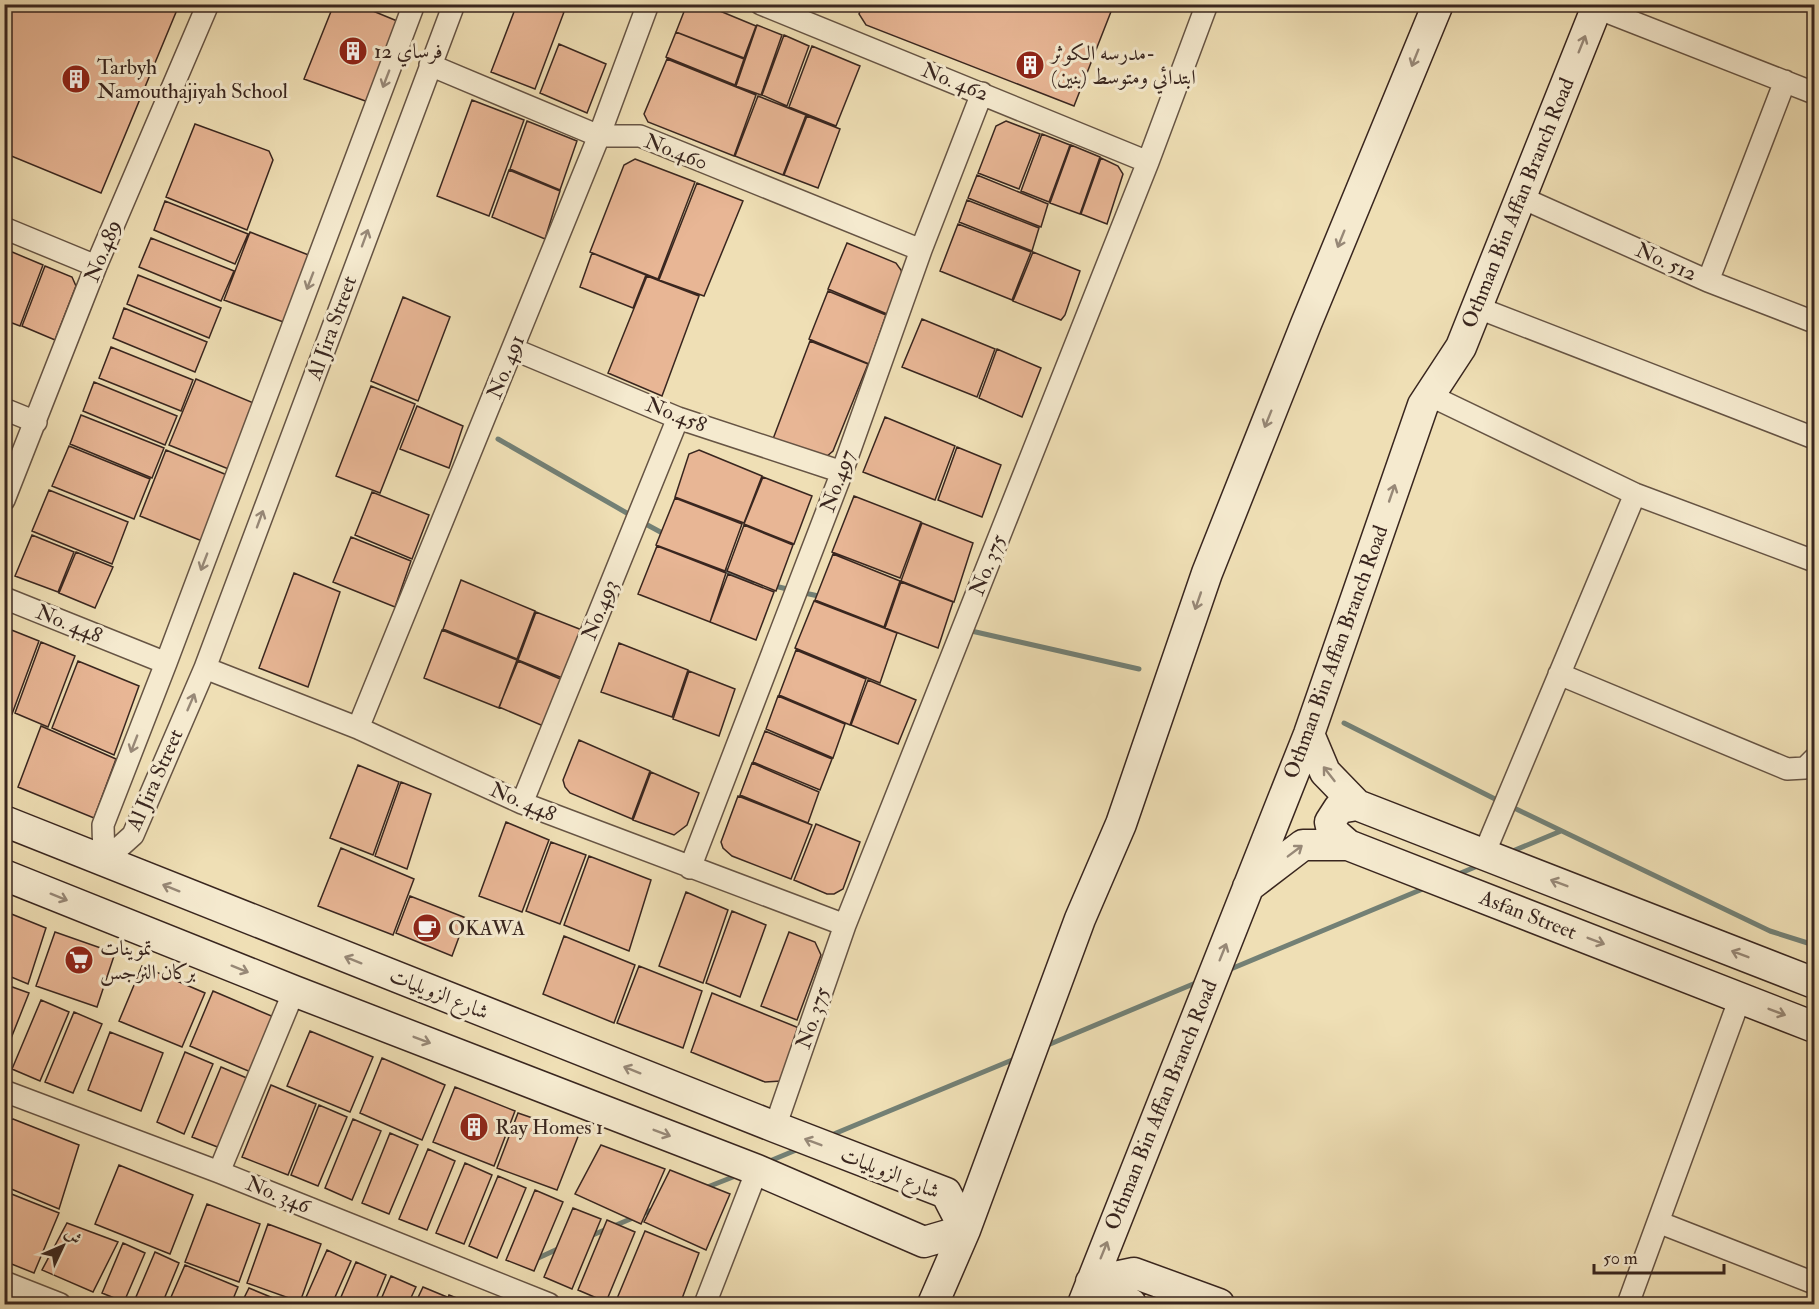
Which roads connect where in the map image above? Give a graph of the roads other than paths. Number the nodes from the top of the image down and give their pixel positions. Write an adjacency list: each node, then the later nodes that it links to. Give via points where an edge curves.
1 (208, 4): 18 (street, No.489)
2 (414, 4): 33 (street, Al Jira Street, one-way to 33)
3 (454, 4): 9 (street, Al Jira Street)
4 (648, 4): 13 (street, No. 491)
5 (761, 4): 11 (street, No. 462)
6 (1208, 4): 14 (street, No. 375)
7 (1438, 4): 58 (street, one-way to 58, via 1207,573 1121,824 1080,919)
8 (1598, 6): 10 (street); 15 (street, Othman Bin Affan Branch Road, one-way to 8)
9 (430, 65): 13 (street, No.460); 34 (street, Al Jira Street, one-way to 9)
10 (1785, 81): 12 (street); 19 (street)
11 (982, 93): 14 (street, No. 462); 17 (street, No.497)
12 (1815, 93)
13 (599, 136): 17 (street, No.460, via 640,136); 22 (street, No. 491)
14 (1148, 162): 48 (street, No. 375)
15 (1520, 196): 19 (street, No. 512); 20 (street, Othman Bin Affan Branch Road)
16 (4, 228): 18 (street)
17 (921, 249): 28 (street, No.497)
18 (96, 266): 26 (street, No.489)
19 (1708, 281): 21 (street, No. 512)
20 (1476, 307): 23 (street, Othman Bin Affan Branch Road, via 1461,347); 27 (street)
21 (1815, 322)
22 (513, 349): 25 (street, No.458); 36 (street, No. 491)
23 (1430, 395): 29 (street); 37 (street, Othman Bin Affan Branch Road, one-way to 23, via 1423,405)
24 (4, 409): 26 (street)
25 (678, 418): 28 (street, No.458); 39 (street, No.493)
26 (36, 422): 30 (street, No.489)
27 (1815, 438)
28 (842, 472): 45 (street, No.497)
29 (1635, 494): 31 (street); 35 (street)
30 (4, 500)
31 (1815, 561)
32 (4, 598): 33 (street, No. 448)
33 (166, 663): 44 (street, Al Jira Street, one-way to 44, via 103,825)
34 (205, 668): 36 (street, No. 448); 44 (street, Al Jira Street, one-way to 34, via 133,835)
35 (1558, 674): 38 (street, via 1788,769 1805,768); 43 (street)
36 (358, 728): 39 (street, No. 448)
37 (1308, 734): 40 (street, Asfan Street, one-way to 37, via 1325,772); 47 (street, Othman Bin Affan Branch Road)
38 (1815, 759)
39 (522, 803): 45 (street, No. 448)
40 (1357, 805): 42 (street, via 1339,808 1330,822 1332,831); 43 (street, Asfan Street)
41 (4, 821): 44 (street, شارع الزويليات)
42 (1348, 845): 47 (street, Asfan Street, one-way to 42, via 1303,845); 51 (street, Asfan Street, one-way to 51)
43 (1484, 854): 49 (street, Asfan Street, one-way to 43)
44 (104, 861): 54 (street, شارع الزويليات, one-way to 44)
45 (690, 868): 48 (street, No. 448)
46 (4, 875): 50 (street, one-way to 50)
47 (1248, 887): 61 (street, Othman Bin Affan Branch Road, one-way to 47)
48 (845, 925): 54 (street, No. 375)
49 (1815, 984)
50 (294, 991): 55 (street, one-way to 55); 56 (street)
51 (1740, 998): 52 (street, Asfan Street, one-way to 52); 57 (street)
52 (1815, 1027)
53 (4, 1091): 56 (street, No. 346)
54 (775, 1127): 58 (street, شارع الزويليات, one-way to 54, via 946,1192)
55 (757, 1170): 58 (street, via 924,1242); 65 (street)
56 (219, 1172): 62 (street, No. 346)
57 (1658, 1222): 60 (street); 69 (street)
58 (965, 1230): 66 (street)
59 (4, 1282): 63 (street)
60 (1815, 1283)
61 (1087, 1293): 67 (street); 68 (street, via 1134,1273)
62 (520, 1299): 64 (street, No. 346)
63 (60, 1305)
64 (549, 1305)
65 (705, 1305)
66 (933, 1305)
67 (1131, 1305)
68 (1219, 1305)
69 (1628, 1305)

